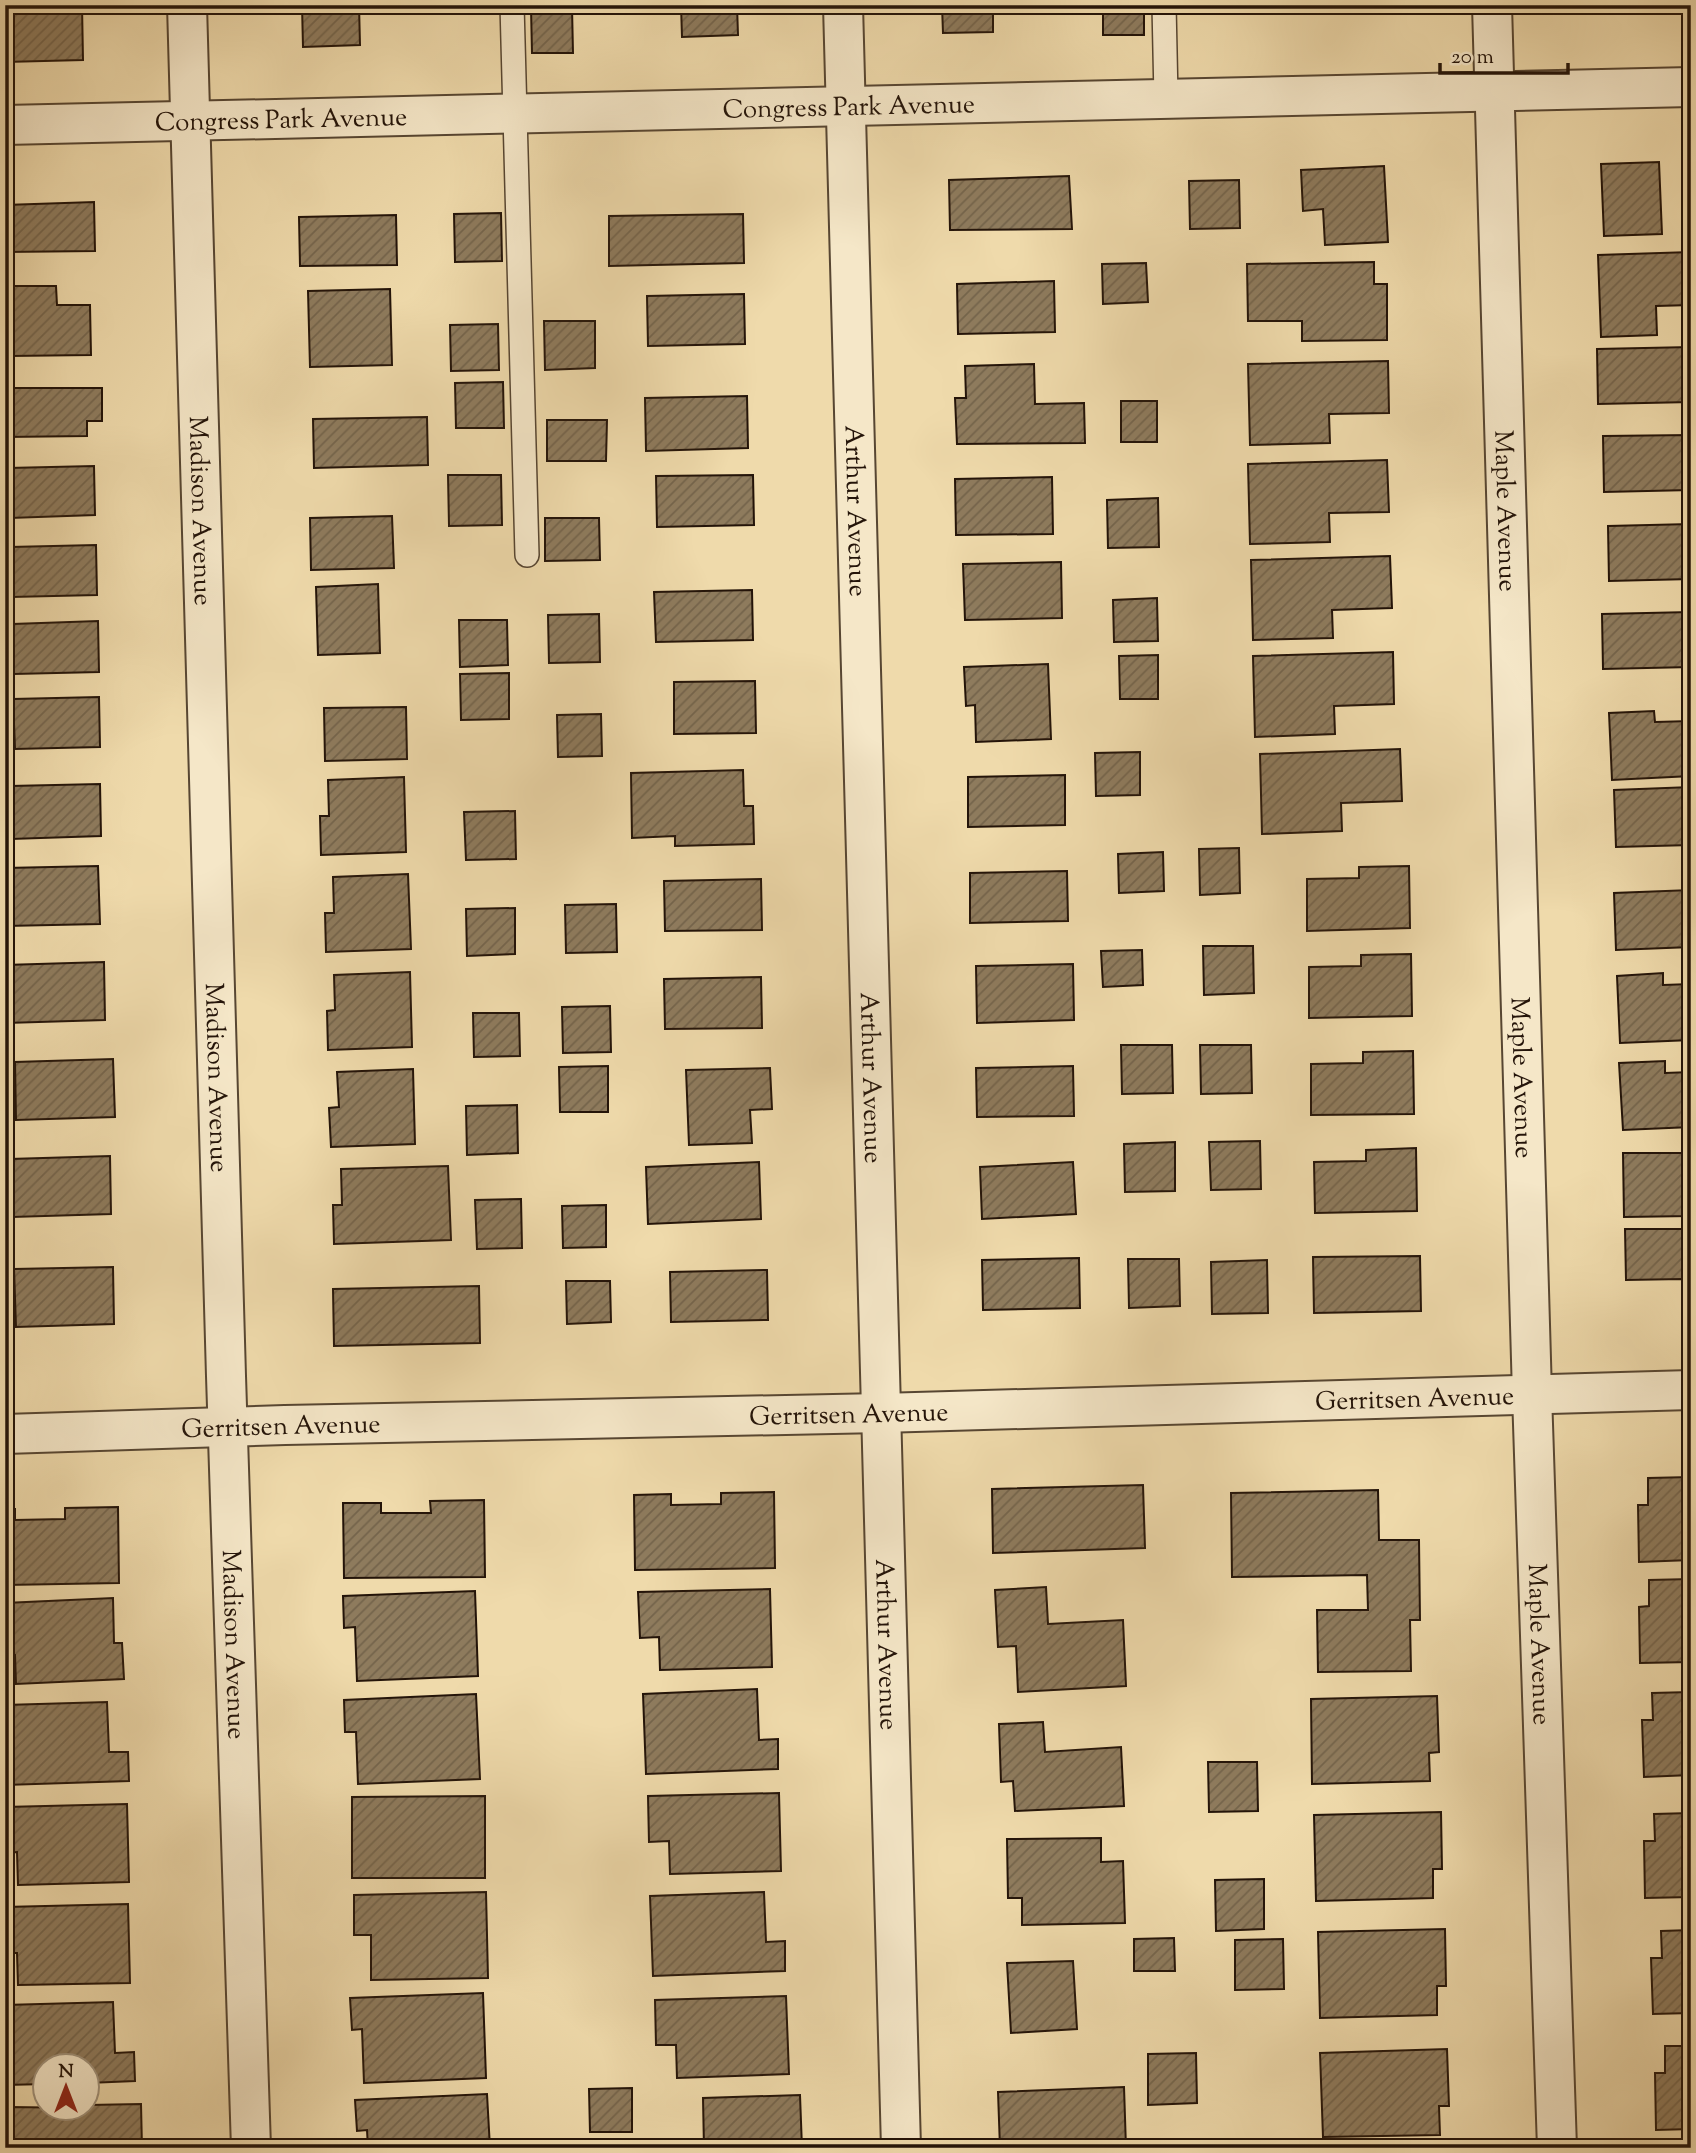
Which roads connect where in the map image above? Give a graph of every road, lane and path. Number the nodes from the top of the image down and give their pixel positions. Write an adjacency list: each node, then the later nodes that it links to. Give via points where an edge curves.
1 (187, 5): 11 (street, Madison Avenue)
2 (513, 5): 10 (lane)
3 (843, 5): 9 (street, Arthur Avenue)
4 (1164, 5): 8 (lane)
5 (1492, 5): 7 (street, Maple Avenue)
6 (1691, 87): 7 (street, Congress Park Avenue)
7 (1496, 90): 8 (street, Congress Park Avenue); 15 (street, Maple Avenue)
8 (1166, 98): 9 (street, Congress Park Avenue)
9 (846, 106): 10 (street, Congress Park Avenue); 16 (street, Arthur Avenue)
10 (515, 115): 11 (street, Congress Park Avenue); 13 (lane)
11 (190, 121): 12 (street, Congress Park Avenue); 17 (street, Madison Avenue)
12 (5, 125)
13 (527, 555)
14 (1691, 1390): 15 (street, Gerritsen Avenue)
15 (1532, 1394): 16 (street, Gerritsen Avenue); 21 (street, Maple Avenue)
16 (881, 1413): 17 (street, Gerritsen Avenue); 20 (street, Arthur Avenue)
17 (228, 1426): 18 (street, Gerritsen Avenue); 19 (street, Madison Avenue)
18 (5, 1434)
19 (251, 2148)
20 (901, 2148)
21 (1557, 2148)

